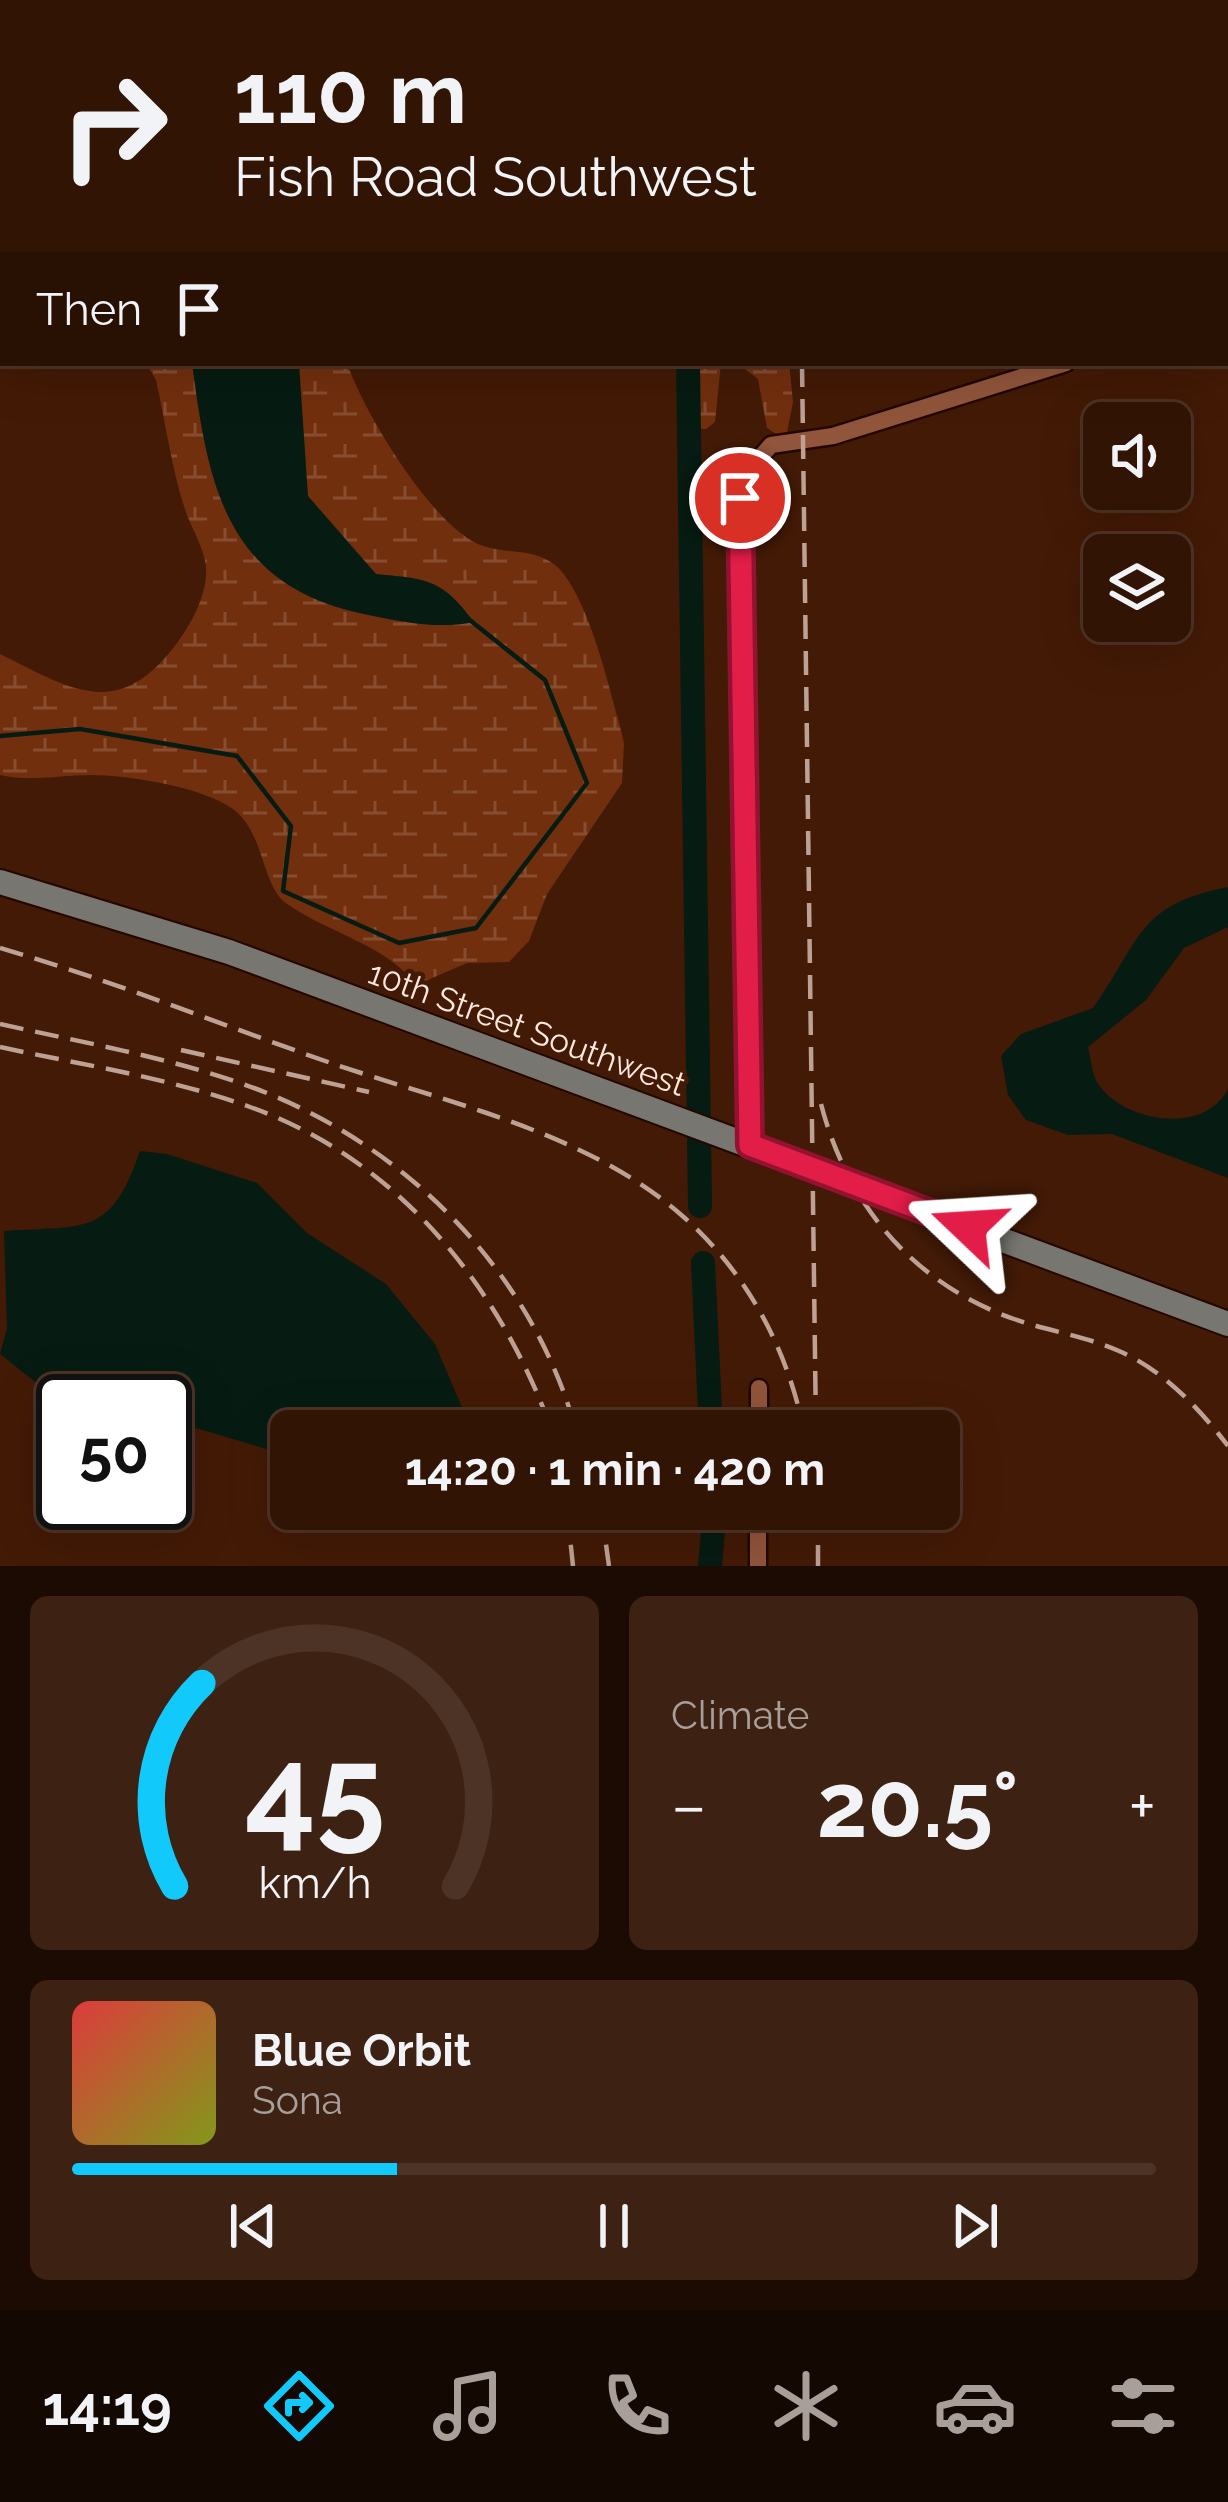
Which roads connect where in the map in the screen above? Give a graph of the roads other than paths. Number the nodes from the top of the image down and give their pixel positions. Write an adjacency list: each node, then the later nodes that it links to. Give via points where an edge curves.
1 (1056, 366): 3 (street, via 833,436 771,446 746,474 738,525)
2 (0, 882): 3 (main road, 10th Street Southwest, via 229,952)
3 (750, 1145): 4 (main road, 10th Street Southwest)
4 (1228, 1324)
5 (759, 1388): 6 (street)
6 (759, 1410)
7 (758, 1530): 8 (street)
8 (758, 1566)

